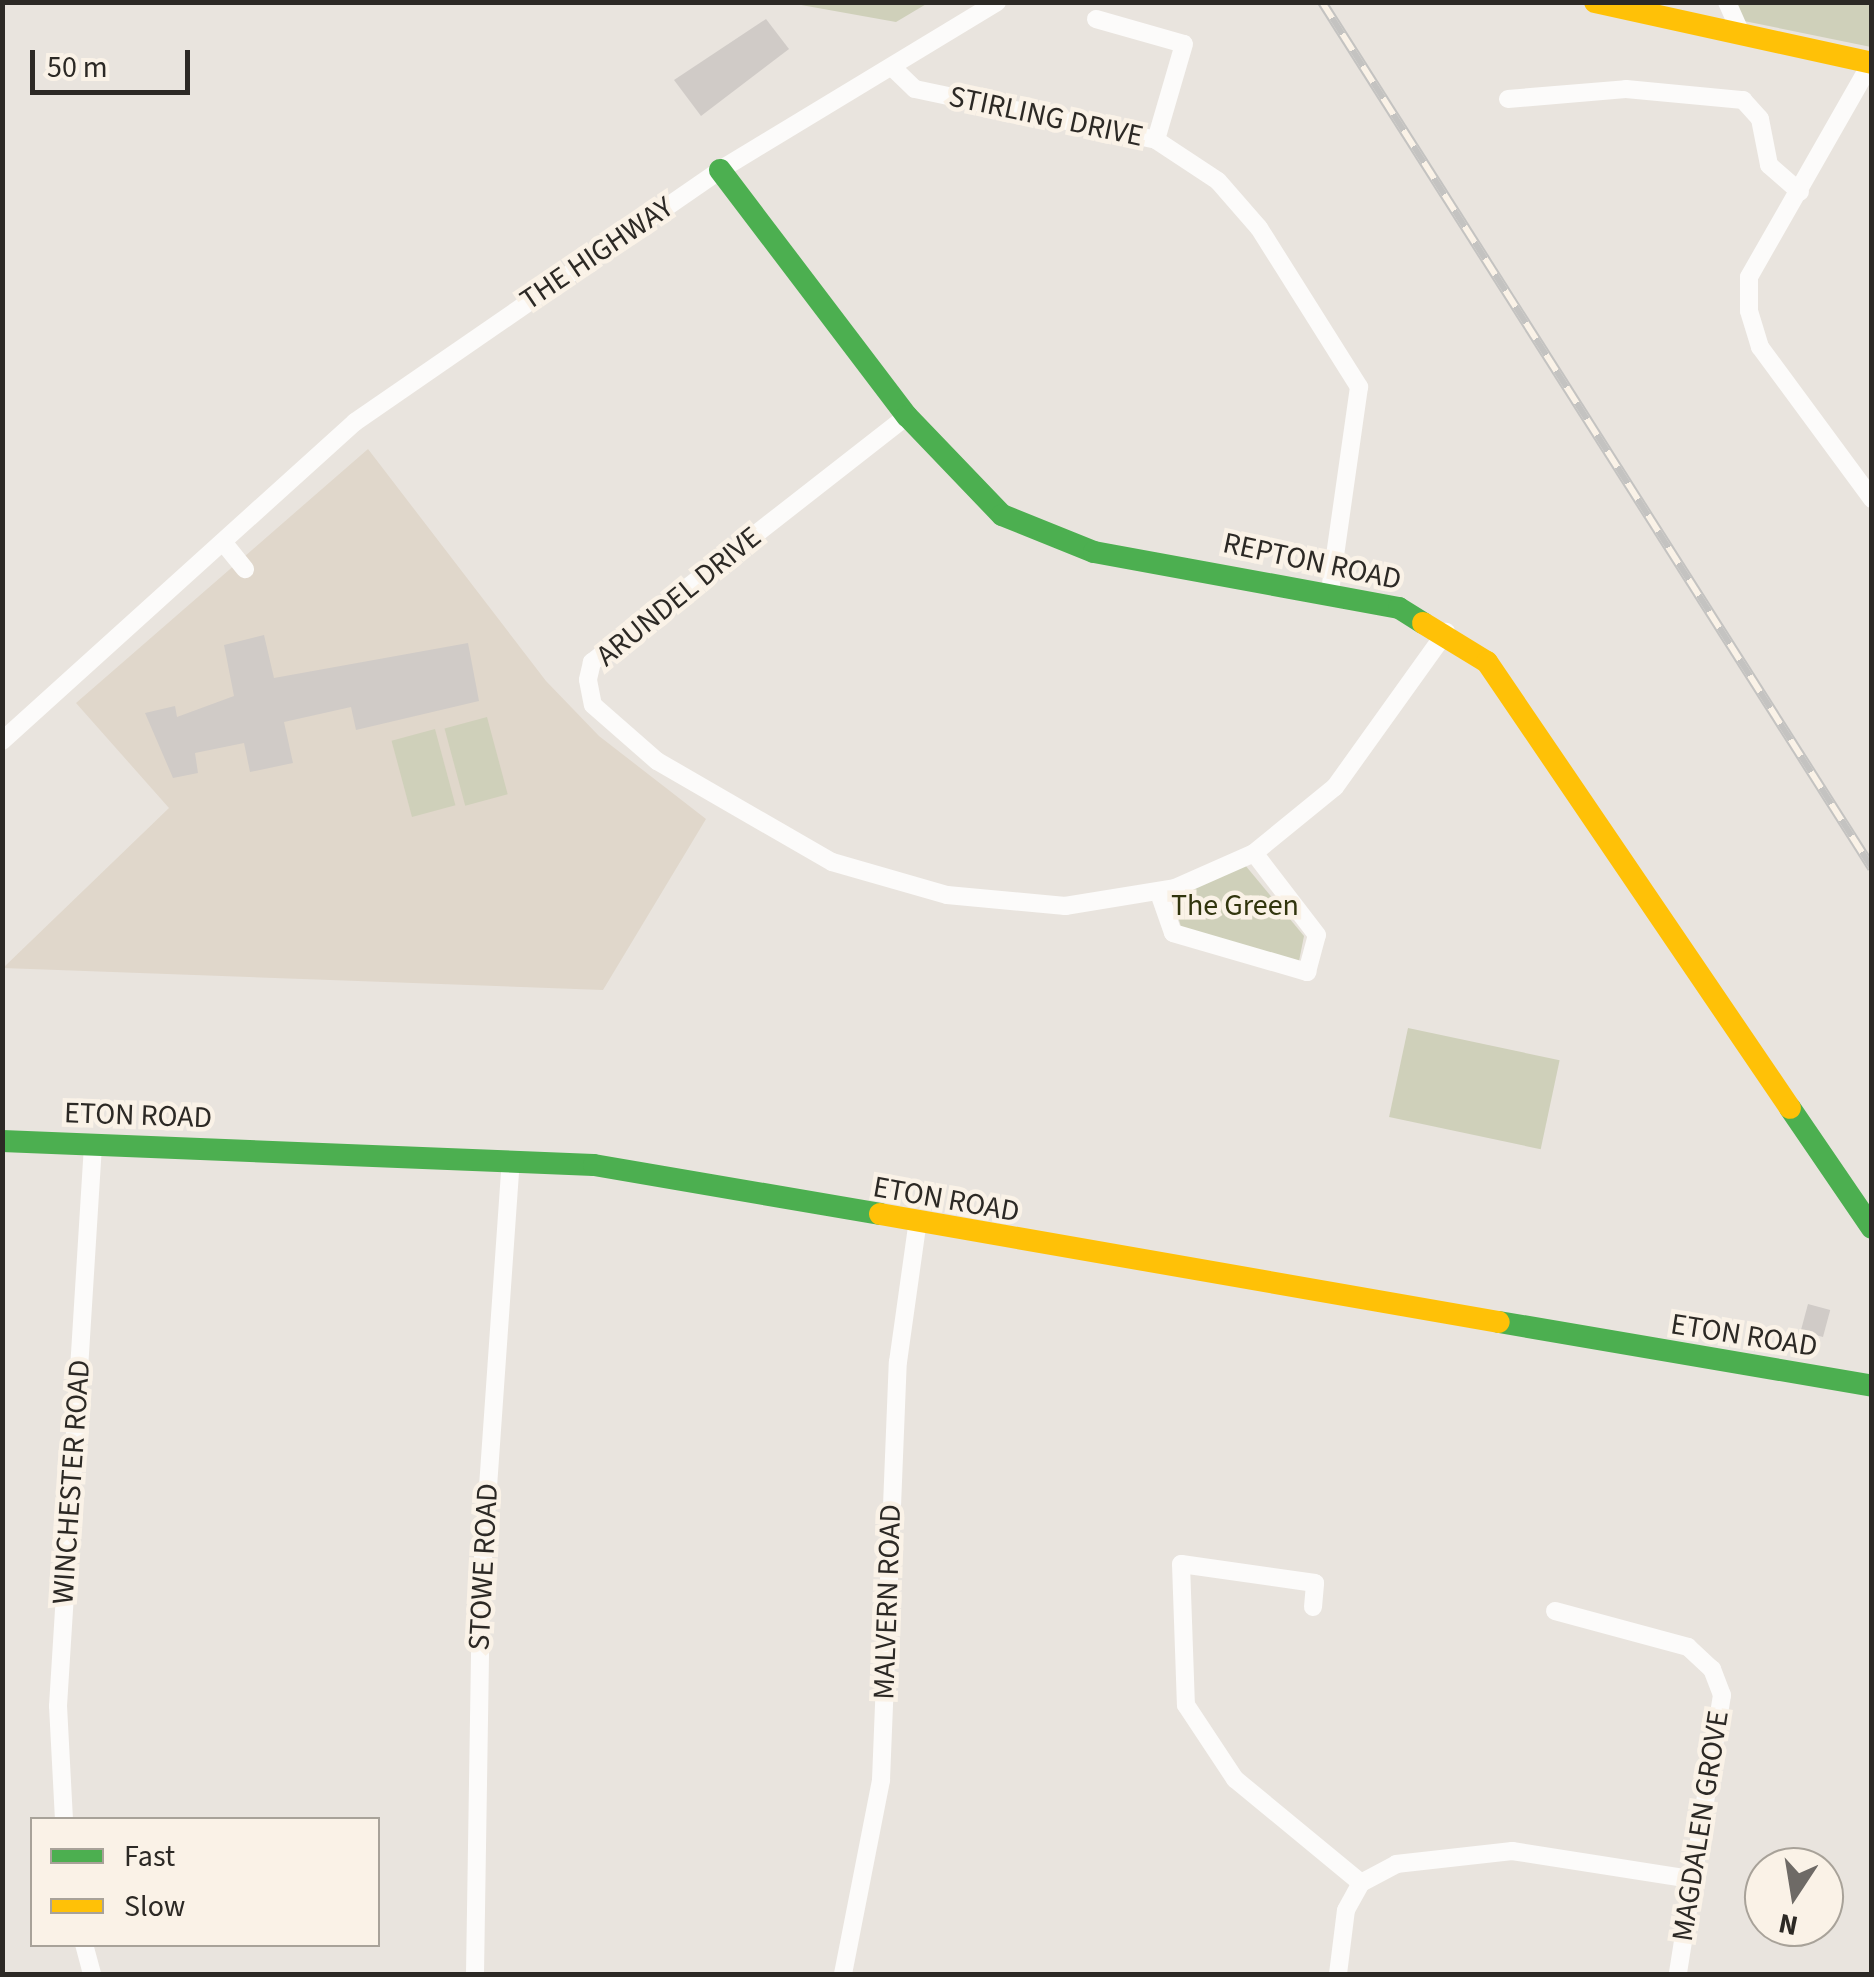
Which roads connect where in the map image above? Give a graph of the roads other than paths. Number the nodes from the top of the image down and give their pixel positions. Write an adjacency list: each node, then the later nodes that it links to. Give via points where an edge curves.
1 (998, 2): 7 (street, THE HIGHWAY)
2 (1595, 2): 5 (street)
3 (1727, 2): 5 (street)
4 (1096, 19): 9 (street, via 1184,44)
5 (1741, 33): 6 (street)
6 (1871, 63): 11 (street)
7 (893, 68): 9 (street, STIRLING DRIVE, via 915,89); 10 (street, THE HIGHWAY)
8 (1508, 99): 11 (street, via 1626,89 1744,100 1760,119 1769,165)
9 (1156, 140): 16 (street, STIRLING DRIVE, via 1218,181 1260,228 1360,387)
10 (720, 170): 12 (street, REPTON ROAD); 14 (street, THE HIGHWAY, via 355,422)
11 (1800, 192): 13 (street, via 1749,277 1749,311 1760,347)
12 (907, 416): 16 (street, REPTON ROAD, via 964,483 1051,539); 20 (street, ARUNDEL DRIVE, via 592,662 594,705 724,806 832,862 948,895 1065,906)
13 (1872, 499)
14 (223, 542): 15 (street); 18 (street, THE HIGHWAY)
15 (245, 569)
16 (1330, 591): 17 (street, REPTON ROAD, via 1399,608)
17 (1446, 632): 19 (street, ARUNDEL DRIVE, via 1335,787); 25 (street, REPTON ROAD, via 1487,662 1525,712)
18 (2, 741)
19 (1254, 853): 20 (street, ARUNDEL DRIVE); 20 (street, via 1317,935 1307,972 1173,933)
20 (1159, 893)
21 (2, 1141): 22 (street, ETON ROAD)
22 (94, 1145): 23 (street, ETON ROAD); 29 (street, WINCHESTER ROAD, via 58,1706)
23 (511, 1161): 24 (street, ETON ROAD, via 594,1166); 34 (street, STOWE ROAD, via 481,1586)
24 (916, 1226): 26 (street, ETON ROAD); 35 (street, MALVERN ROAD, via 898,1362 881,1780)
25 (1872, 1228)
26 (1872, 1386)
27 (1313, 1608): 31 (street, via 1315,1583 1180,1564 1186,1705 1234,1778)
28 (1555, 1612): 30 (street, MAGDALEN GROVE, via 1654,1634 1712,1670 1721,1723)
29 (64, 1817)
30 (1690, 1880): 31 (street, via 1512,1851 1444,1853); 37 (street, MAGDALEN GROVE)
31 (1361, 1883): 36 (street, via 1337,1935)
32 (85, 1947): 33 (street)
33 (92, 1974)
34 (475, 1974)
35 (843, 1974)
36 (1338, 1974)
37 (1678, 1974)

